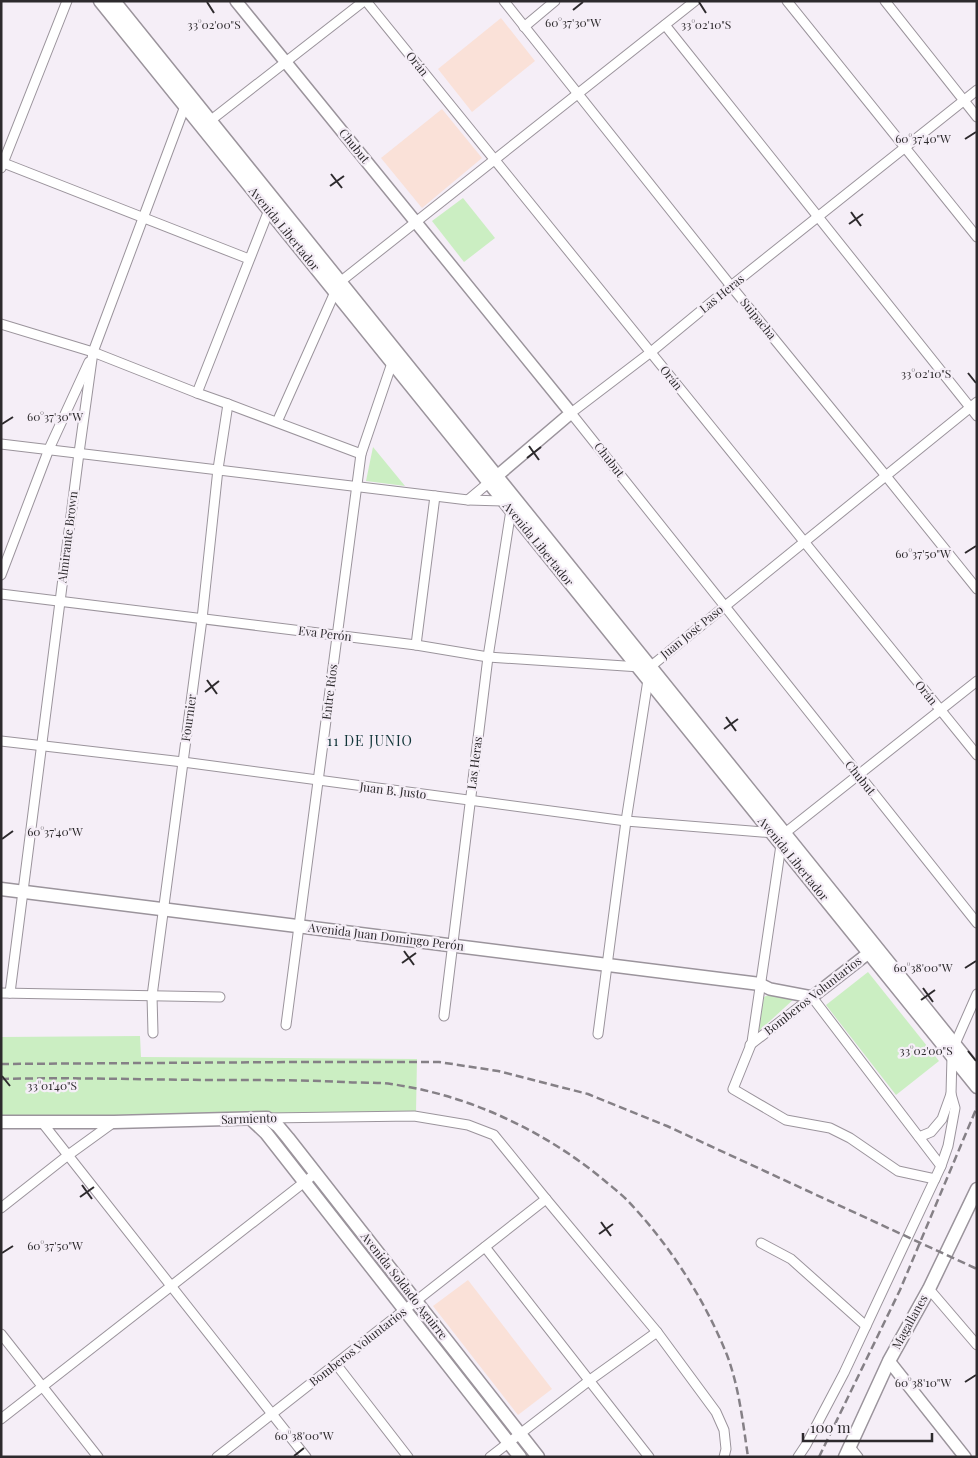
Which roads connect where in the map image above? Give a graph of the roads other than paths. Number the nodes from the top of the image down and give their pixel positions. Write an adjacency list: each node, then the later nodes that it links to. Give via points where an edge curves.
1 (66, 1): 22 (street)
2 (100, 1): 17 (main road, Avenida Libertador)
3 (114, 1): 17 (main road, Avenida Libertador)
4 (236, 1): 13 (street, Chubut)
5 (365, 1): 13 (street); 21 (street, Orán)
6 (504, 1): 12 (street, Suipacha)
7 (555, 1): 12 (street)
8 (695, 1): 11 (street)
9 (787, 1): 20 (street)
10 (885, 1): 16 (street)
11 (665, 25): 15 (street); 24 (street)
12 (524, 27): 15 (street, Suipacha)
13 (286, 62): 19 (street); 26 (street, Chubut)
14 (977, 90): 16 (street, Las Heras)
15 (578, 94): 21 (street); 29 (street, Suipacha)
16 (964, 100): 18 (street); 20 (street, Las Heras)
17 (189, 103): 19 (main road, Avenida Libertador); 25 (street, Almirante Brown)
18 (977, 117)
19 (206, 124): 23 (main road, Avenida Libertador); 30 (main road, Avenida Libertador)
20 (905, 148): 24 (street, Las Heras); 27 (street)
21 (495, 161): 26 (street); 33 (street, Orán)
22 (2, 165): 25 (street)
23 (269, 210): 28 (street); 30 (main road, Avenida Libertador)
24 (818, 217): 29 (street, Las Heras); 37 (street)
25 (144, 218): 28 (street); 32 (street, Almirante Brown)
26 (416, 222): 30 (street); 38 (street, Chubut)
27 (977, 237)
28 (249, 259): 35 (street)
29 (731, 286): 33 (street, Las Heras); 46 (street, Suipacha)
30 (338, 287): 34 (main road, Avenida Libertador); 40 (street); 47 (main road, Avenida Libertador)
31 (1, 324): 32 (street)
32 (94, 352): 35 (street); 42 (street); 43 (street, Almirante Brown)
33 (651, 352): 38 (street, Las Heras); 52 (street, Orán)
34 (392, 363): 44 (street, Entre Ríos); 47 (main road, Avenida Libertador)
35 (197, 394): 36 (street)
36 (228, 404): 40 (street); 45 (street, Fournier)
37 (973, 405): 39 (street); 46 (street, Juan José Paso)
38 (571, 413): 47 (street, Las Heras); 57 (street, Chubut)
39 (977, 416)
40 (277, 422): 44 (street)
41 (1, 444): 42 (street)
42 (49, 449): 43 (street); 53 (street)
43 (79, 453): 45 (street); 56 (street, Almirante Brown)
44 (361, 454): 48 (street, Entre Ríos)
45 (218, 469): 48 (street); 58 (street, Fournier)
46 (886, 476): 52 (street, Juan José Paso); 54 (street, Suipacha)
47 (493, 479): 50 (street, Las Heras); 51 (main road, Avenida Libertador); 62 (main road, Avenida Libertador)
48 (357, 486): 49 (street); 59 (street, Entre Ríos)
49 (436, 496): 50 (street); 60 (street)
50 (468, 500): 51 (street)
51 (507, 506): 61 (street, Las Heras); 62 (main road, Avenida Libertador)
52 (804, 542): 57 (street, Juan José Paso); 65 (street, Orán)
53 (1, 575)
54 (977, 589)
55 (1, 594): 56 (street, Eva Perón)
56 (60, 602): 58 (street, Eva Perón); 67 (street, Almirante Brown)
57 (724, 606): 62 (street, Juan José Paso); 70 (street, Chubut)
58 (202, 619): 59 (street, Eva Perón); 69 (street, Fournier)
59 (338, 636): 60 (street, Eva Perón); 71 (street, Entre Ríos)
60 (416, 646): 61 (street, Eva Perón)
61 (488, 657): 62 (street, Eva Perón); 72 (street, Las Heras)
62 (644, 667): 63 (main road, Avenida Libertador); 74 (main road, Avenida Libertador)
63 (648, 680): 73 (street); 74 (main road, Avenida Libertador)
64 (977, 681): 65 (street)
65 (940, 710): 68 (street, Orán); 70 (street)
66 (1, 741): 67 (street, Juan B. Justo)
67 (42, 746): 69 (street, Juan B. Justo); 76 (street, Almirante Brown)
68 (977, 755)
69 (183, 762): 71 (street, Juan B. Justo); 78 (street, Fournier)
70 (858, 775): 74 (street); 79 (street, Chubut)
71 (318, 781): 72 (street, Juan B. Justo); 80 (street, Entre Ríos)
72 (470, 801): 73 (street, Juan B. Justo); 81 (street, Las Heras)
73 (626, 821): 74 (street, Juan B. Justo); 83 (street)
74 (779, 837): 82 (main road, Avenida Libertador); 84 (street)
75 (1, 889): 76 (main road, Avenida Juan Domingo Perón)
76 (22, 895): 77 (main road, Avenida Juan Domingo Perón); 78 (main road, Avenida Juan Domingo Perón); 85 (street, Almirante Brown)
77 (1, 896)
78 (163, 913): 80 (main road, Avenida Juan Domingo Perón); 87 (street, Fournier)
79 (977, 923)
80 (299, 930): 81 (main road, Avenida Juan Domingo Perón); 91 (street, Entre Ríos)
81 (452, 949): 83 (main road, Avenida Juan Domingo Perón); 90 (street, Las Heras)
82 (872, 950): 89 (street, Bomberos Voluntarios); 95 (main road, Avenida Libertador)
83 (607, 969): 84 (main road, Avenida Juan Domingo Perón); 93 (street)
84 (763, 988): 89 (street, Avenida Juan Domingo Perón); 94 (street)
85 (6, 993): 87 (street)
86 (977, 994): 95 (street)
87 (152, 996): 88 (street); 92 (street, Fournier)
88 (220, 997)
89 (812, 997): 94 (street, Bomberos Voluntarios); 104 (street)
90 (444, 1016)
91 (286, 1024)
92 (154, 1033)
93 (598, 1034)
94 (750, 1045): 108 (street, via 732,1089 786,1120 830,1128 898,1171)
95 (953, 1050): 96 (main road, Avenida Libertador); 97 (main road, Avenida Libertador); 98 (street)
96 (977, 1072)
97 (977, 1087)
98 (951, 1094): 104 (street, via 942,1119 931,1132); 106 (street, via 955,1108)
99 (267, 1118): 100 (main road, Sarmiento); 107 (main road, Avenida Soldado Aguirre, via 278,1126); 111 (street, Sarmiento, via 414,1116 468,1125 494,1135)
100 (251, 1119): 103 (main road, Sarmiento); 109 (main road, Avenida Soldado Aguirre)
101 (41, 1121): 102 (main road, Sarmiento); 103 (main road, Sarmiento); 105 (street)
102 (1, 1122)
103 (114, 1122): 105 (street)
104 (919, 1137): 106 (street)
105 (68, 1156): 112 (street); 115 (street)
106 (941, 1166): 108 (street)
107 (316, 1173): 109 (street); 117 (main road, Avenida Soldado Aguirre)
108 (935, 1179): 119 (street)
109 (304, 1182): 115 (street); 118 (main road, Avenida Soldado Aguirre)
110 (977, 1189): 116 (main road, Magallanes)
111 (546, 1199): 114 (street, Bomberos Voluntarios); 120 (street)
112 (1, 1208)
113 (760, 1243): 119 (street, via 791,1259)
114 (485, 1247): 117 (street, Bomberos Voluntarios); 125 (street)
115 (171, 1286): 126 (street); 127 (street)
116 (929, 1289): 122 (street); 123 (main road, Magallanes)
117 (416, 1301): 118 (street, Bomberos Voluntarios); 129 (main road, Avenida Soldado Aguirre)
118 (405, 1310): 124 (street, Bomberos Voluntarios); 130 (main road, Avenida Soldado Aguirre)
119 (866, 1326): 141 (street)
120 (657, 1332): 125 (street); 132 (street, via 716,1412 724,1430)
121 (1, 1334): 126 (street)
122 (977, 1345)
123 (889, 1361): 131 (main road, Magallanes); 143 (street)
124 (336, 1364): 127 (street, Bomberos Voluntarios); 136 (street)
125 (590, 1380): 129 (street); 140 (street)
126 (43, 1387): 128 (street); 133 (street)
127 (272, 1414): 134 (street, Bomberos Voluntarios); 135 (street)
128 (1, 1419)
129 (520, 1433): 130 (street); 139 (main road, Avenida Soldado Aguirre)
130 (508, 1442): 137 (street); 138 (main road, Avenida Soldado Aguirre)
131 (848, 1452): 142 (street)
132 (725, 1453)
133 (98, 1457)
134 (218, 1457)
135 (306, 1457)
136 (408, 1457)
137 (490, 1457)
138 (520, 1457)
139 (538, 1457)
140 (649, 1457)
141 (798, 1457)
142 (858, 1457)
143 (965, 1457)

